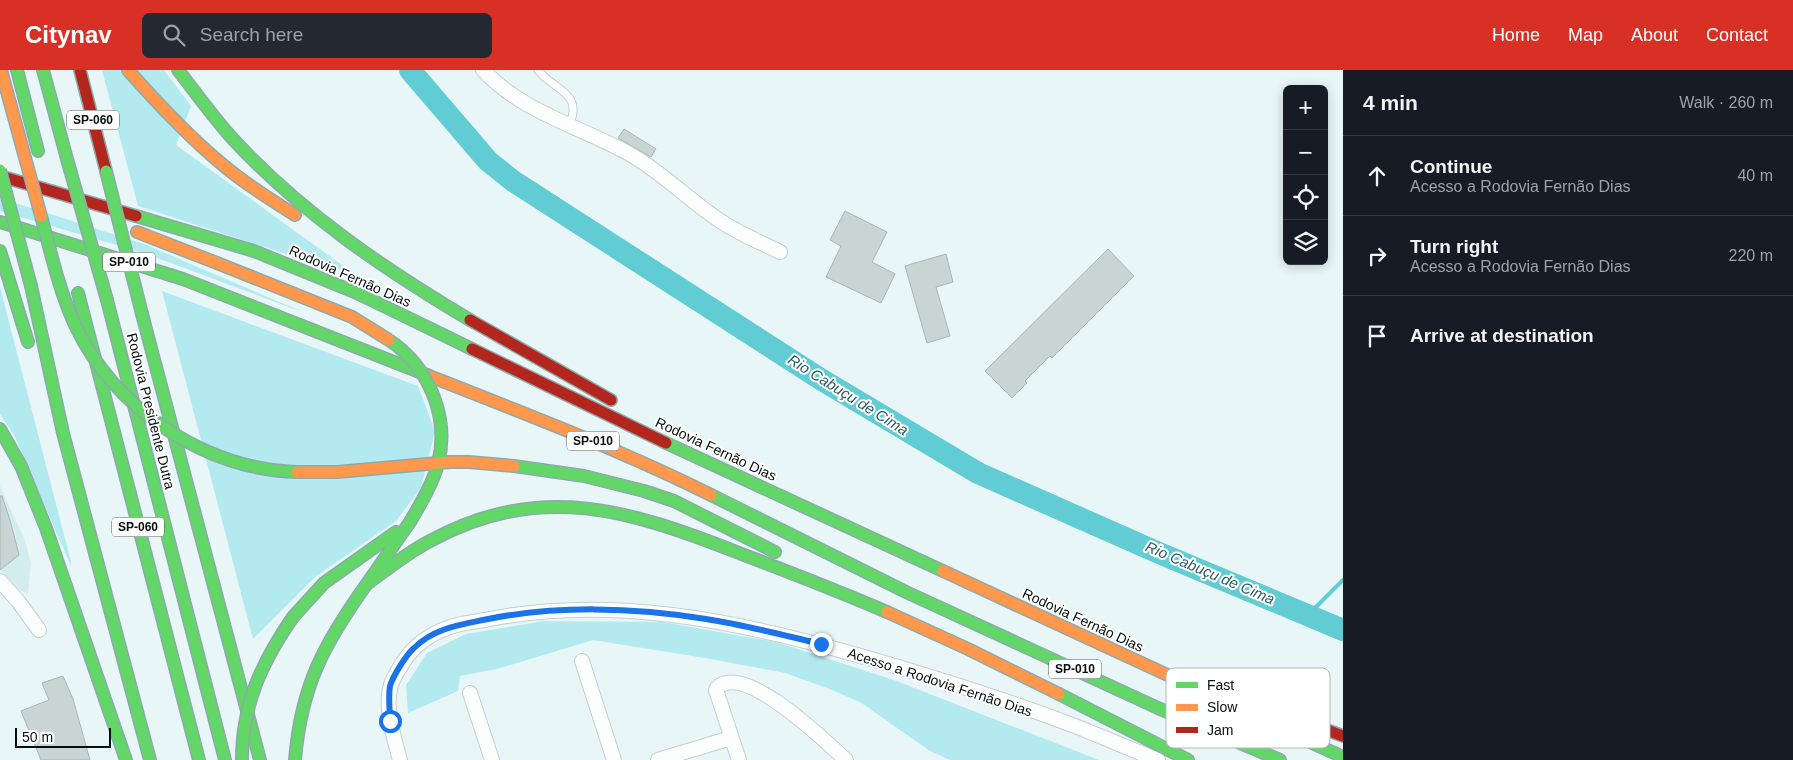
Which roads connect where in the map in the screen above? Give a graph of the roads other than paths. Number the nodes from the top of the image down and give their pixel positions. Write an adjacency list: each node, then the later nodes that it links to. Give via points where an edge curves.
1 (1, 70): 32 (highway, bridge, via 70,315 106,374 155,422 214,454 274,471 316,473 468,462 584,476 674,501 776,552)
2 (17, 70): 10 (highway)
3 (44, 70): 51 (highway, Rodovia Presidente Dutra / SP-060, bridge, via 107,300)
4 (80, 70): 53 (highway, Rodovia Presidente Dutra / SP-060, bridge)
5 (128, 70): 23 (highway, via 194,140 239,178 400,287)
6 (178, 70): 23 (highway, via 217,121 288,192 372,258)
7 (483, 70): 9 (street, via 512,97)
8 (538, 70): 9 (lane, via 568,95 572,112)
9 (569, 125): 19 (street, via 636,158 721,222)
10 (39, 155)
11 (0, 170): 29 (highway, bridge, via 31,286)
12 (0, 177): 30 (highway, Rodovia Fernão Dias / SP-010, via 254,251 357,293); 31 (highway, bridge, via 363,322 408,355 426,379 442,414 442,443 436,475)
13 (46, 179): 14 (highway)
14 (54, 208)
15 (0, 222): 21 (highway, SP-010)
16 (59, 227): 17 (highway, via 66,256)
17 (0, 240)
18 (0, 251): 24 (highway)
19 (780, 252)
20 (82, 261): 21 (highway, via 156,279)
21 (183, 279): 39 (highway, SP-010, via 516,409 647,464 906,592)
22 (76, 288): 50 (highway, SP-060)
23 (436, 300): 26 (highway)
24 (32, 356)
25 (39, 374): 29 (highway)
26 (621, 405)
27 (662, 428): 30 (highway)
28 (0, 429): 48 (highway, via 21,466 46,528)
29 (63, 433): 49 (highway)
30 (735, 474): 37 (highway, Rodovia Fernão Dias / SP-010)
31 (410, 522): 34 (highway); 52 (highway, bridge, via 336,574 292,617 275,643 255,685 243,729)
32 (800, 576): 34 (highway, via 647,520 563,506 510,512 470,524 419,548); 62 (highway, via 894,615)
33 (0, 581): 35 (street)
34 (367, 584): 54 (highway, via 348,608 317,663 300,716)
35 (39, 630)
36 (582, 661): 57 (street)
37 (1166, 674)
38 (470, 693): 56 (street)
39 (1158, 708): 40 (highway, SP-010); 41 (highway)
40 (1166, 711)
41 (1166, 717)
42 (1330, 731): 43 (highway)
43 (1343, 736)
44 (731, 738): 58 (street); 59 (street); 60 (street, via 716,690 723,683 730,682 752,688 787,708)
45 (1252, 748): 63 (highway, SP-010)
46 (1323, 748): 47 (highway, Rodovia Fernão Dias / SP-010)
47 (1343, 757)
48 (126, 760)
49 (150, 760)
50 (199, 760)
51 (225, 760)
52 (242, 760)
53 (260, 760)
54 (295, 760)
55 (400, 760): 61 (street, Acesso a Rodovia Fernão Dias, via 390,721 390,686 413,648 430,636 451,626 509,615 626,611 705,619 821,644 1015,706)
56 (492, 760)
57 (614, 760)
58 (658, 760)
59 (739, 760)
60 (846, 760)
61 (1158, 760)
62 (1188, 760)
63 (1280, 760)

